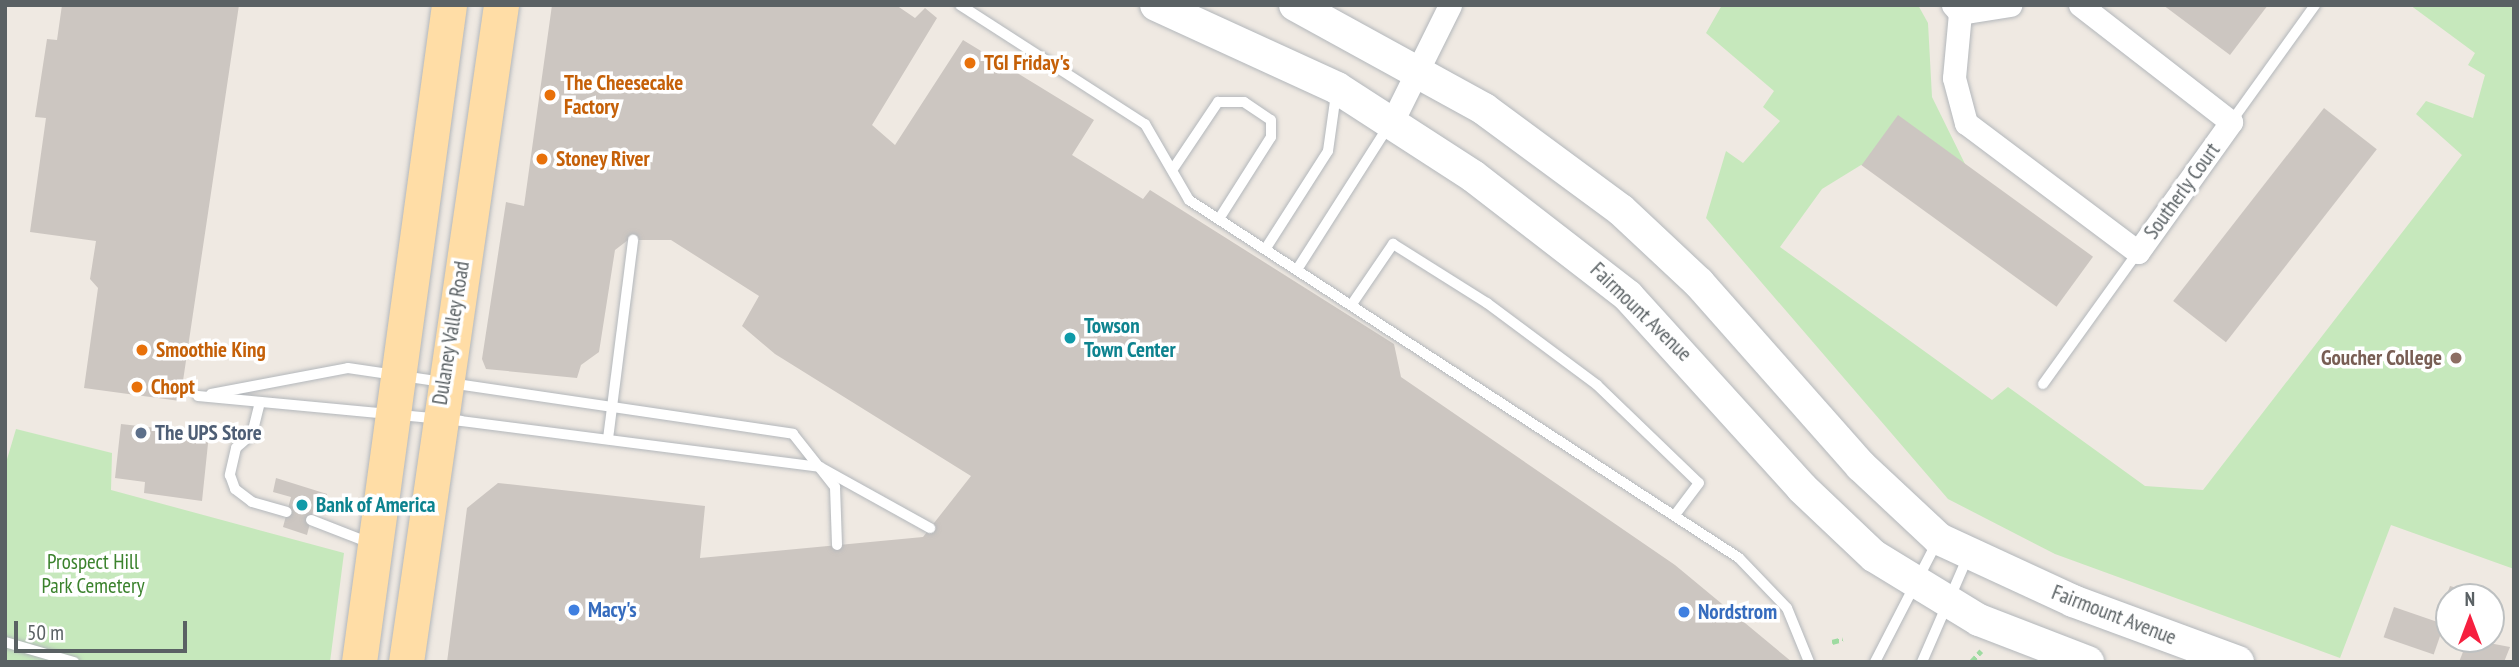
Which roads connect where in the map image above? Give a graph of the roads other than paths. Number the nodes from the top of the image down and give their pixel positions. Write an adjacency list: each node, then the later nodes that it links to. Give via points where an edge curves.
1 (449, 5): 22 (main road)
2 (502, 5): 23 (main road, Dulaney Valley Road)
3 (960, 5): 15 (lane, via 1144,124)
4 (1156, 5): 12 (main road, Fairmount Avenue)
5 (1295, 5): 11 (main road, Fairmount Avenue)
6 (1450, 5): 11 (street)
7 (2010, 5): 10 (street, Southerly Court)
8 (2080, 5): 14 (street, Southerly Court)
9 (2315, 5): 14 (lane)
10 (1957, 9): 19 (street, Southerly Court, via 1954,78 1966,123)
11 (1415, 68): 13 (street); 35 (main road, Fairmount Avenue, via 1576,173 1662,246 1861,466)
12 (1336, 88): 13 (main road, Fairmount Avenue); 18 (lane, via 1328,151)
13 (1393, 120): 20 (lane); 39 (main road, Fairmount Avenue, via 1628,296 1802,488)
14 (2231, 122): 19 (street, Southerly Court)
15 (1173, 169): 16 (lane, via 1189,200); 16 (lane, via 1218,102 1244,102 1271,120 1271,137)
16 (1219, 219): 18 (lane)
17 (633, 240): 26 (lane)
18 (1266, 248): 20 (lane)
19 (2138, 252): 24 (lane)
20 (1298, 268): 21 (lane)
21 (1352, 304): 32 (lane); 32 (lane, via 1393,244 1487,303 1597,385 1699,483)
22 (399, 374): 23 (lane); 25 (lane, via 348,368 198,396); 27 (main road)
23 (444, 382): 26 (lane); 28 (main road, Dulaney Valley Road)
24 (2043, 384)
25 (260, 402): 27 (lane); 31 (lane, via 252,434 236,448 230,475 235,489 253,502)
26 (612, 406): 29 (lane); 30 (lane, via 793,434)
27 (393, 414): 28 (lane); 36 (main road)
28 (438, 418): 29 (lane); 45 (main road, Dulaney Valley Road)
29 (608, 439): 30 (lane)
30 (820, 467): 34 (lane); 37 (lane, via 835,487)
31 (287, 512)
32 (1675, 515): 46 (lane, via 1775,590)
33 (311, 520): 36 (lane)
34 (930, 528)
35 (1939, 539): 38 (main road, Fairmount Avenue); 39 (lane)
36 (375, 545): 44 (main road)
37 (837, 545)
38 (1968, 556): 40 (lane); 42 (main road, Fairmount Avenue)
39 (1912, 584): 40 (main road, Fairmount Avenue); 47 (lane)
40 (1947, 604): 48 (lane); 49 (main road, Fairmount Avenue)
41 (5, 642): 43 (lane)
42 (2208, 655): 50 (main road, Fairmount Avenue)
43 (74, 662)
44 (359, 662)
45 (406, 662)
46 (1809, 662)
47 (1875, 662)
48 (1922, 662)
49 (2088, 662)
50 (2238, 662)

